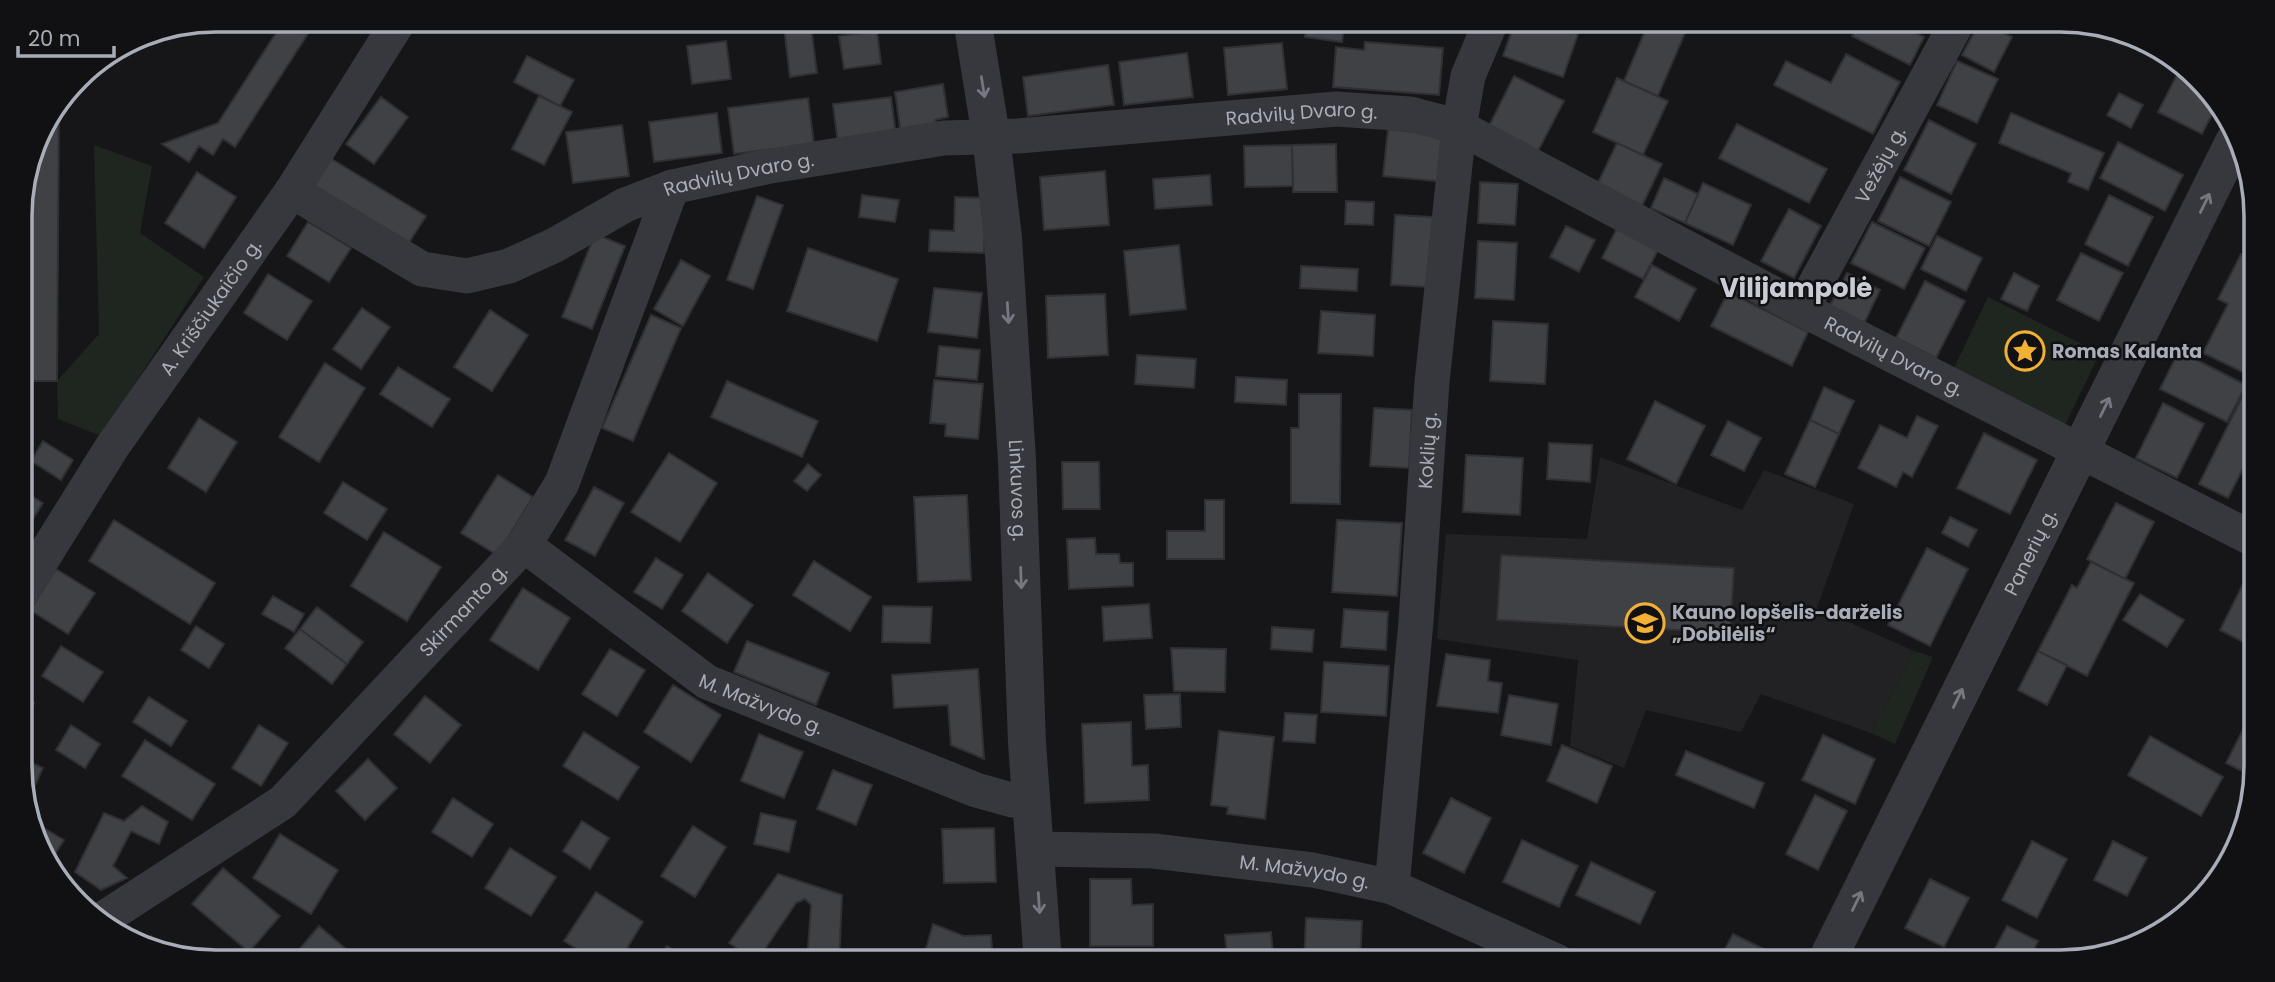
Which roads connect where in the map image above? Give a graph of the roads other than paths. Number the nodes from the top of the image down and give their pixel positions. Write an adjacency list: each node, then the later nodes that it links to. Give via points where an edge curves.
1 (392, 32): 9 (street, A. Kriščiukaičio g.)
2 (974, 32): 6 (street, Linkuvos g., one-way to 6)
3 (1487, 32): 5 (street, Koklių g., via 1468,76)
4 (1952, 32): 10 (street, Vežėjų g.)
5 (1459, 127): 6 (street, Radvilų Dvaro g., via 1410,114 1336,109); 10 (street, Radvilų Dvaro g.); 17 (street, Koklių g., via 1432,382)
6 (991, 136): 8 (street, Radvilų Dvaro g., via 944,138); 15 (street, Linkuvos g., one-way to 15, via 1003,238 1017,460)
7 (2231, 148): 11 (street, Panerių g., one-way to 7)
8 (672, 187): 9 (street, Radvilų Dvaro g., via 625,205 509,266 467,276 422,270); 13 (street, Skirmanto g., via 562,483)
9 (292, 191): 14 (street, A. Kriščiukaičio g., via 112,447)
10 (1802, 309): 11 (street, Radvilų Dvaro g.)
11 (2082, 453): 12 (street, Radvilų Dvaro g.); 21 (street, Panerių g., one-way to 11)
12 (2244, 534)
13 (524, 545): 15 (street, M. Mažvydo g., via 708,682 975,790); 18 (street, Skirmanto g., via 284,802)
14 (32, 574)
15 (1031, 800): 16 (street, Linkuvos g.)
16 (1034, 849): 17 (street, M. Mažvydo g., via 1154,850 1313,870); 19 (street, Linkuvos g., one-way to 19)
17 (1392, 887): 20 (street, M. Mažvydo g.)
18 (108, 916)
19 (1042, 950)
20 (1531, 950)
21 (1832, 950)

